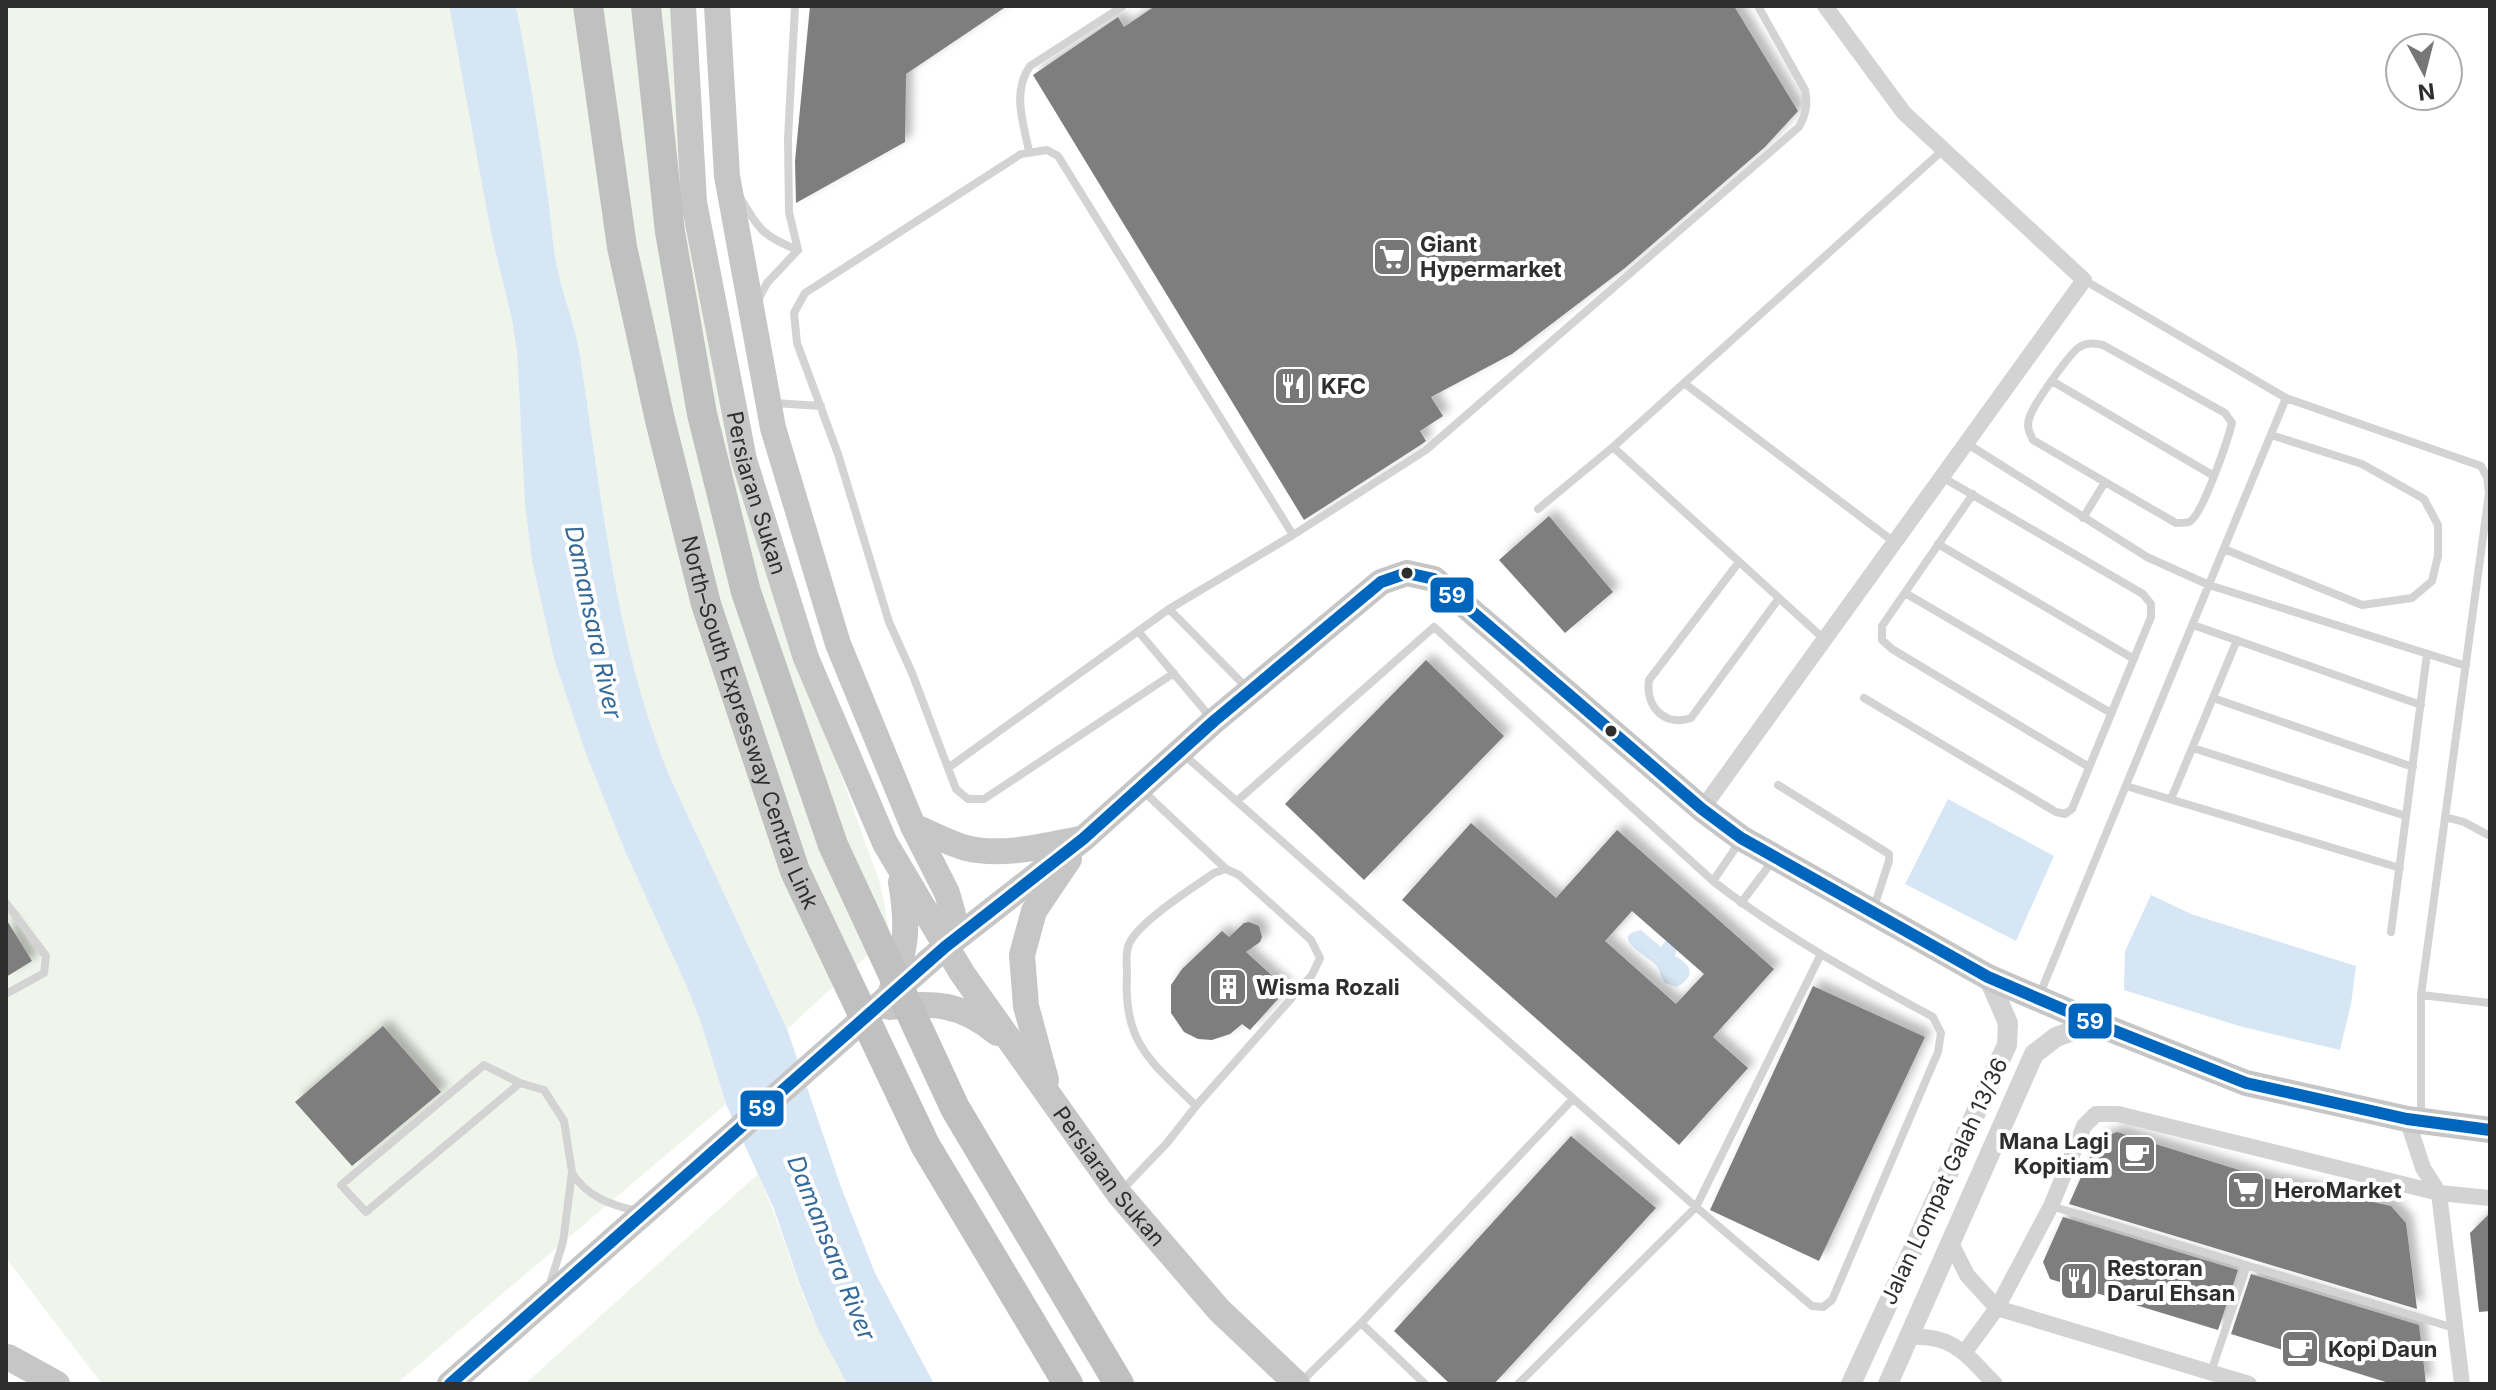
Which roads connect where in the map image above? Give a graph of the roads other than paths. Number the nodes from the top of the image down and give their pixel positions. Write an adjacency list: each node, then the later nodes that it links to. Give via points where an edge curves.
1 (588, 6): 114 (highway, North–South Expressway Central Link, bridge, via 622,247 660,420 706,604 795,871 925,1145)
2 (646, 6): 115 (highway, North–South Expressway Central Link, bridge, via 670,232 702,414 746,592 833,845 955,1108)
3 (683, 6): 70 (main road, Persiaran Sukan, via 694,202 744,460 806,658)
4 (717, 6): 11 (main road, Persiaran Sukan)
5 (795, 6): 12 (lane, via 788,139 789,212)
6 (1123, 6): 10 (lane, via 1030,66 1023,76 1019,104)
7 (1758, 6): 29 (lane, via 1805,90 1808,102 1799,127 1426,450)
8 (1825, 6): 9 (street, via 1904,113)
9 (1943, 150): 13 (street); 16 (lane)
10 (1029, 151): 19 (lane, via 805,293 794,313 797,343); 29 (lane, via 1047,150 1058,156)
11 (727, 176): 12 (lane, via 770,239); 14 (main road, Persiaran Sukan)
12 (798, 250): 14 (lane, via 767,283)
13 (2084, 280): 17 (lane); 21 (street)
14 (754, 324): 18 (main road, Persiaran Sukan)
15 (2052, 381): 23 (lane); 23 (lane, via 2078,348 2103,345 2225,413 2232,423); 25 (lane, via 2030,416 2033,440)
16 (1684, 383): 22 (lane); 30 (lane)
17 (2286, 398): 20 (lane); 44 (lane, via 2481,466 2489,493)
18 (769, 403): 19 (lane); 65 (main road, Persiaran Sukan, via 838,644)
19 (821, 406): 56 (lane, via 889,622)
20 (2271, 435): 32 (lane); 32 (lane, via 2362,464 2424,499 2438,525 2432,581 2412,598 2362,605)
21 (1966, 443): 24 (street); 28 (lane)
22 (1613, 447): 27 (lane); 33 (lane)
23 (2214, 476): 25 (lane, via 2197,516 2176,523)
24 (1942, 477): 26 (lane); 30 (street)
25 (2105, 482): 28 (lane)
26 (1973, 494): 31 (lane); 43 (lane, via 2143,594 2151,604 2151,617)
27 (1538, 509)
28 (2083, 518): 34 (lane, via 2147,557)
29 (1293, 535): 37 (lane)
30 (1894, 542): 40 (street)
31 (1938, 544): 35 (lane); 43 (lane)
32 (2224, 549): 34 (lane)
33 (1739, 562): 36 (lane); 36 (lane, via 1649,680 1647,690 1657,711 1670,720 1691,718)
34 (2209, 585): 38 (lane); 42 (lane)
35 (1905, 593): 50 (lane); 54 (lane, via 1882,626 1882,640)
36 (1779, 598): 40 (lane)
37 (1169, 609): 39 (lane); 46 (lane)
38 (2193, 625): 41 (lane); 58 (lane)
39 (1138, 631): 45 (lane); 56 (lane)
40 (1824, 640): 62 (street)
41 (2237, 640): 48 (lane); 49 (lane)
42 (2427, 654): 44 (lane); 49 (lane)
43 (2134, 659): 50 (lane)
44 (2466, 666): 64 (lane)
45 (1174, 673): 51 (lane); 56 (lane, via 984,799 968,799 956,789)
46 (1250, 690): 51 (main road); 62 (main road, via 1381,582 1407,573 1434,579)
47 (1864, 698): 54 (lane, via 2056,812 2072,809)
48 (2213, 698): 52 (lane); 55 (lane)
49 (2421, 705): 55 (lane)
50 (2111, 713): 54 (lane)
51 (1214, 721): 53 (main road)
52 (2193, 748): 60 (lane); 63 (lane)
53 (1180, 751): 59 (main road); 61 (lane)
54 (2089, 767)
55 (2413, 767): 63 (lane)
56 (948, 768)
57 (1778, 785): 76 (lane, via 1889,854)
58 (2126, 786): 60 (lane); 83 (lane)
59 (1140, 788): 68 (main road); 72 (lane)
60 (2171, 799): 71 (lane)
61 (1237, 801): 73 (lane, via 1434,627); 90 (lane)
62 (1702, 809): 67 (main road)
63 (2406, 816): 71 (lane)
64 (2445, 817): 66 (lane); 82 (lane)
65 (913, 826): 68 (main road, via 966,848 994,851); 78 (main road, Persiaran Sukan, via 953,914)
66 (2490, 836)
67 (1741, 838): 69 (main road); 73 (lane)
68 (1083, 839): 78 (main road); 89 (main road, via 1034,911 1022,955 1026,1006)
69 (1774, 857): 75 (lane); 76 (main road)
70 (899, 867): 78 (main road, Persiaran Sukan); 84 (main road, via 907,919 904,955)
71 (2400, 868): 77 (lane)
72 (1226, 869): 91 (lane, via 1152,917 1128,944 1132,1033 1144,1054); 91 (lane, via 1311,940 1320,958 1312,975)
73 (1713, 881): 75 (lane)
74 (6, 903): 81 (lane, via 46,956 44,973)
75 (1741, 903): 79 (lane)
76 (1872, 912): 80 (main road)
77 (2391, 932)
78 (945, 947): 84 (main road); 87 (main road, Persiaran Sukan)
79 (1820, 956): 99 (lane); 99 (lane, via 1933,1017 1941,1033 1938,1052 1832,1300 1823,1307 1812,1306)
80 (1988, 977): 83 (main road); 119 (street, Jalan Lompat Galah 13/36, via 2008,1023 2007,1045)
81 (6, 994)
82 (2421, 995): 85 (lane); 92 (lane)
83 (2038, 998): 86 (main road)
84 (883, 1002): 87 (main road, via 961,1009); 100 (main road)
85 (2490, 1003)
86 (2095, 1023): 92 (main road, via 2246,1083); 101 (street, Jalan Lompat Galah 13/36, via 2056,1037 2034,1054)
87 (1018, 1052): 89 (main road, Persiaran Sukan)
88 (520, 1083): 88 (lane, via 484,1065 341,1185 366,1212); 94 (lane, via 544,1090 564,1121)
89 (1051, 1099): 96 (main road, Persiaran Sukan)
90 (1573, 1099): 99 (lane); 105 (lane)
91 (1196, 1106): 96 (lane)
92 (2414, 1120): 93 (main road); 95 (street, via 2423,1168)
93 (2490, 1130)
94 (572, 1172): 100 (lane, via 580,1186 599,1199); 103 (lane, via 563,1242)
95 (2439, 1193): 97 (street); 98 (street, via 2118,1114 2096,1114 2084,1126); 106 (street)
96 (1119, 1194): 116 (main road, Persiaran Sukan, via 1219,1310)
97 (2490, 1198)
98 (2051, 1206): 102 (lane); 104 (street)
99 (1696, 1207): 118 (lane)
100 (649, 1210): 103 (main road)
101 (1950, 1241): 104 (street, via 1967,1275); 107 (street, Jalan Lompat Galah 13/36)
102 (2247, 1265): 106 (lane); 110 (lane)
103 (543, 1303): 113 (main road)
104 (1997, 1308): 108 (street); 110 (street)
105 (1361, 1323): 116 (lane); 117 (lane)
106 (2455, 1329): 123 (street)
107 (1909, 1337): 108 (street, via 1951,1342); 120 (street, Jalan Lompat Galah 13/36)
108 (1964, 1353): 121 (street)
109 (7, 1355): 111 (main road); 112 (main road)
110 (2211, 1372): 122 (street)
111 (28, 1384)
112 (57, 1384)
113 (450, 1384)
114 (1068, 1384)
115 (1119, 1384)
116 (1298, 1384)
117 (1425, 1384)
118 (1518, 1384)
119 (1851, 1384)
120 (1888, 1384)
121 (1995, 1384)
122 (2246, 1384)
123 (2462, 1384)

